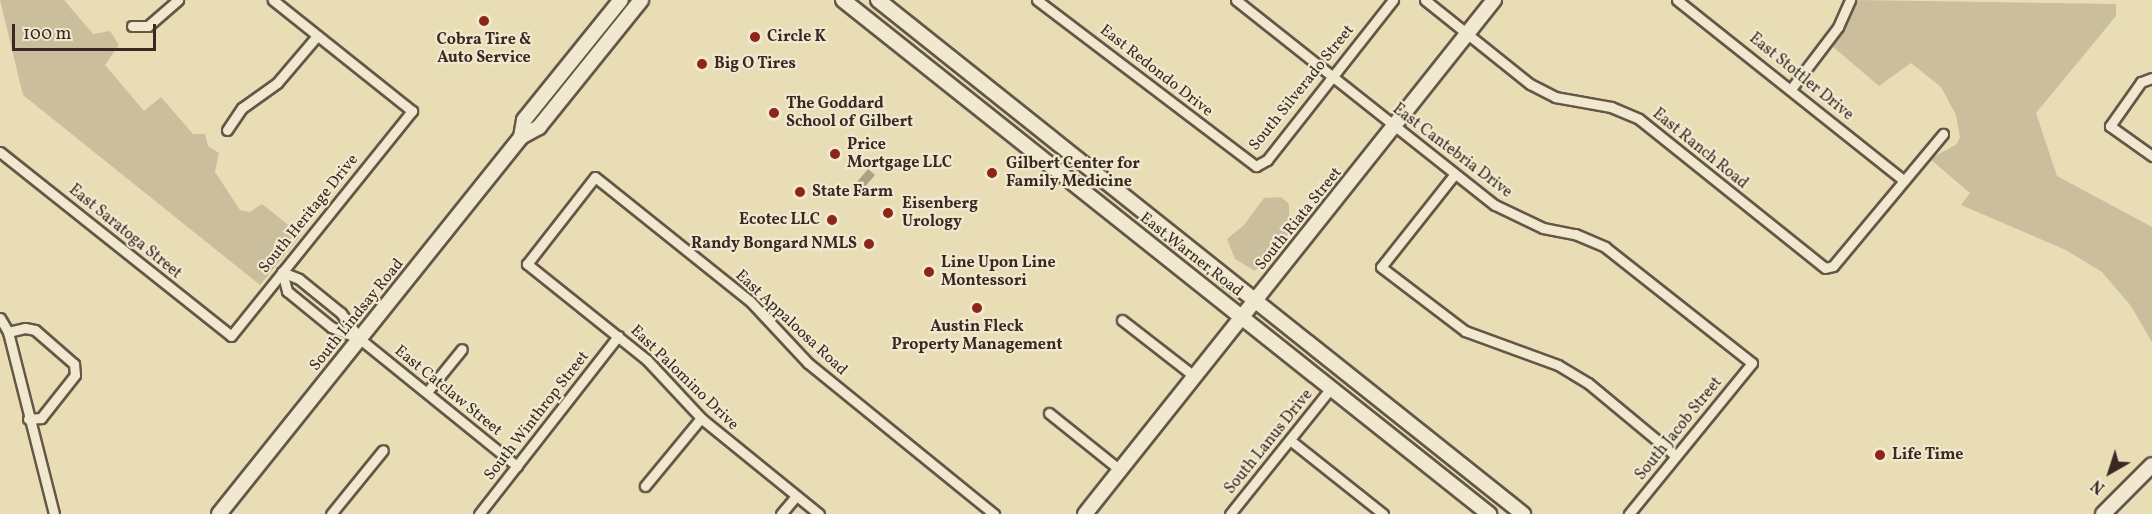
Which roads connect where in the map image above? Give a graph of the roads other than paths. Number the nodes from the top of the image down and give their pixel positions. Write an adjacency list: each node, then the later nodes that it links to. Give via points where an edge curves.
1 (178, 0): 14 (street, via 148,26)
2 (273, 0): 16 (street)
3 (621, 0): 17 (main road, South Lindsay Road)
4 (642, 0): 23 (main road, South Lindsay Road)
5 (843, 0): 19 (main road, East Warner Road)
6 (879, 0): 18 (main road, East Warner Road)
7 (1037, 0): 30 (street, East Redondo Drive)
8 (1236, 0): 20 (street, East Cantebria Drive)
9 (1393, 0): 20 (street, South Silverado Street)
10 (1425, 0): 15 (street, East Ranch Road)
11 (1494, 0): 15 (main road, South Riata Street)
12 (1677, 0): 22 (street, East Stottler Drive)
13 (1850, 0): 22 (street, via 1838,27)
14 (132, 26)
15 (1468, 33): 24 (main road, South Riata Street); 33 (street, East Ranch Road, via 1530,84 1555,97 1611,107 1639,119 1825,268 1833,266)
16 (317, 36): 25 (street, via 277,83 242,108); 34 (street, South Heritage Drive, via 412,111)
17 (581, 51): 23 (main road, via 580,62 560,91); 27 (main road, South Lindsay Road, via 524,120)
18 (956, 62): 19 (main road); 35 (main road, East Warner Road)
19 (942, 78): 36 (main road, East Warner Road)
20 (1333, 78): 24 (street, East Cantebria Drive); 30 (street, South Silverado Street, via 1267,160)
21 (2152, 78): 29 (street, via 2141,82 2110,126)
22 (1791, 89): 33 (street, East Stottler Drive)
23 (557, 104): 27 (main road, South Lindsay Road, via 539,127)
24 (1393, 126): 31 (street, East Cantebria Drive); 35 (main road, South Riata Street)
25 (227, 130)
26 (1943, 134): 33 (street)
27 (521, 137): 42 (main road, South Lindsay Road)
28 (0, 152): 40 (street, East Saratoga Street)
29 (2152, 156)
30 (1256, 166)
31 (1454, 175): 44 (street, East Cantebria Drive, via 1495,205 1543,228 1575,234 1605,247); 53 (street, via 1381,267 1465,331 1549,362 1588,383)
32 (595, 177): 41 (street, East Palomino Drive, via 527,264); 59 (street, East Appaloosa Road, via 750,301 808,363)
33 (1903, 180)
34 (282, 272): 40 (street, South Heritage Drive); 42 (street, East Catclaw Street, via 299,279 341,313); 42 (street, East Catclaw Street, via 287,291 331,327)
35 (1255, 300): 36 (main road, South Riata Street); 70 (main road, East Warner Road)
36 (1242, 316): 45 (main road, South Riata Street); 46 (main road, East Warner Road)
37 (0, 318): 39 (street)
38 (1122, 320): 45 (street)
39 (8, 332): 50 (street); 50 (street, via 35,330 74,364 75,375 48,409 40,418)
40 (231, 336)
41 (618, 336): 49 (street, East Palomino Drive, via 647,360); 55 (street, South Winthrop Street)
42 (360, 339): 47 (street, East Catclaw Street); 62 (main road, South Lindsay Road)
43 (462, 349): 47 (street)
44 (1752, 363): 53 (street, South Jacob Street)
45 (1194, 376): 56 (main road, South Riata Street)
46 (1331, 388): 51 (street, South Lanus Drive); 69 (main road, East Warner Road)
47 (427, 392): 55 (street, East Catclaw Street)
48 (1048, 413): 56 (street)
49 (701, 418): 57 (street); 58 (street, East Palomino Drive)
50 (28, 419): 61 (street)
51 (1290, 440): 67 (street, South Lanus Drive); 68 (street)
52 (383, 450): 63 (street)
53 (1676, 456): 71 (street, South Jacob Street)
54 (2152, 465): 72 (main road)
55 (517, 466): 60 (street, South Winthrop Street)
56 (1120, 470): 66 (main road, South Riata Street)
57 (645, 486)
58 (796, 496): 64 (street); 65 (street, East Palomino Drive)
59 (989, 512)
60 (481, 513)
61 (54, 514)
62 (219, 514)
63 (331, 514)
64 (781, 514)
65 (819, 514)
66 (1085, 514)
67 (1230, 514)
68 (1383, 514)
69 (1489, 514)
70 (1523, 514)
71 (1629, 514)
72 (2103, 514)

